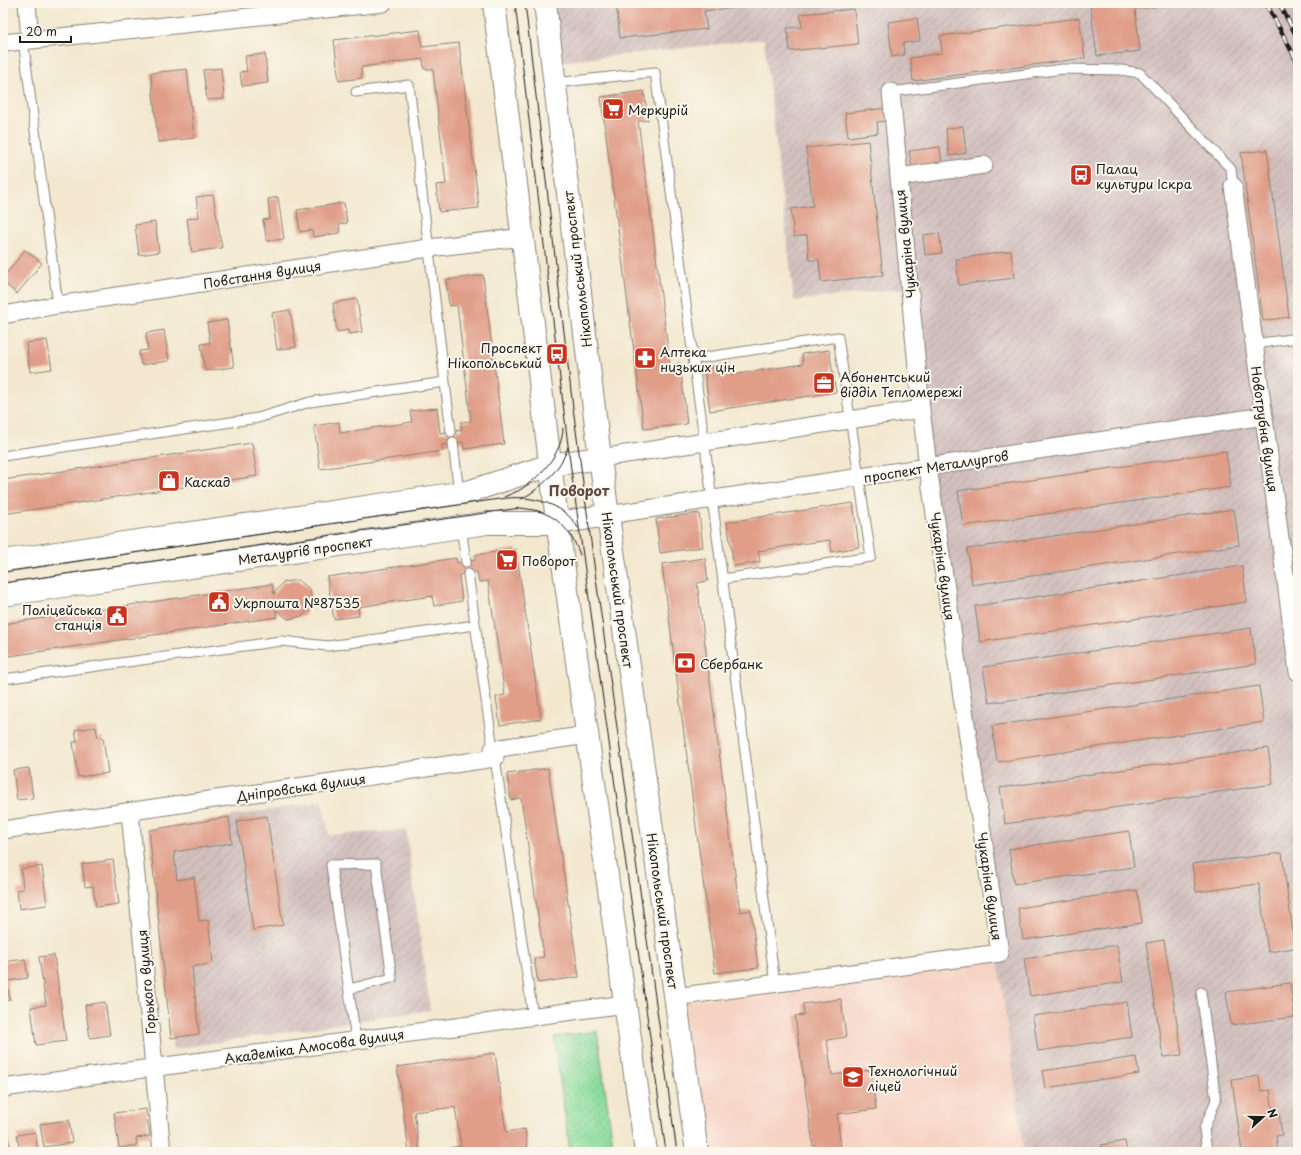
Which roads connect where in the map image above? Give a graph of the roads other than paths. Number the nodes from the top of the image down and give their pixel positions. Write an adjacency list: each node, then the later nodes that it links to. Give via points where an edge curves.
1 (27, 3): 5 (street)
2 (384, 3): 5 (street)
3 (494, 3): 13 (main road)
4 (545, 3): 7 (main road, Нікопольський проспект)
5 (27, 40): 6 (street); 15 (lane)
6 (3, 43)
7 (555, 83): 19 (lane, via 655,72); 28 (main road, Нікопольський проспект)
8 (356, 92): 14 (lane, via 409,85)
9 (891, 92): 11 (street, Чукаріна вулиця); 12 (lane, via 1063,69 1121,70 1140,73 1231,168)
10 (984, 165): 11 (street)
11 (899, 177): 21 (street, Чукаріна вулиця)
12 (1234, 186): 18 (street, Новотрубна вулиця)
13 (522, 237): 14 (street, Повстання вулиця); 29 (main road)
14 (429, 248): 15 (street, Повстання вулиця); 20 (lane)
15 (58, 305): 16 (street, Повстання вулиця)
16 (3, 315)
17 (1298, 338): 18 (lane)
18 (1254, 344): 22 (street, Новотрубна вулиця)
19 (694, 359): 23 (lane, via 838,337); 25 (lane)
20 (445, 382): 24 (lane); 27 (lane, via 310,402 258,418)
21 (921, 409): 23 (street); 30 (street, Чукаріна вулиця)
22 (1264, 416): 30 (street, проспект Металлургов); 43 (street, Новотрубна вулиця)
23 (850, 420): 25 (street); 31 (lane)
24 (451, 432)
25 (705, 442): 28 (street); 33 (lane)
26 (453, 443): 32 (lane)
27 (3, 456)
28 (600, 458): 29 (main road); 34 (main road, Нікопольський проспект)
29 (550, 465): 32 (main road); 35 (main road)
30 (928, 467): 31 (street, проспект Металлургов); 49 (street, Чукаріна вулиця, via 1000,953)
31 (859, 477): 33 (street, проспект Металлургов); 40 (lane, via 871,557)
32 (459, 493): 37 (main road)
33 (712, 499): 34 (street, проспект Металлургов); 40 (lane)
34 (608, 515): 35 (main road, Металургів проспект); 52 (main road, Нікопольський проспект)
35 (558, 522): 36 (main road, Металургів проспект, via 495,522); 45 (main road)
36 (461, 527): 38 (lane); 41 (main road, Металургів проспект)
37 (3, 561)
38 (466, 562)
39 (468, 574): 42 (lane)
40 (723, 579): 49 (lane)
41 (3, 595)
42 (475, 625): 44 (lane, via 328,646 281,641); 46 (lane)
43 (1298, 672)
44 (3, 679)
45 (587, 735): 46 (street, Дніпровська вулиця); 53 (main road)
46 (494, 754): 47 (street, Дніпровська вулиця); 54 (lane)
47 (130, 812): 48 (street, Дніпровська вулиця); 56 (street, Горького вулиця)
48 (3, 830)
49 (775, 984): 52 (street)
50 (349, 989): 50 (lane, via 331,865 376,864 392,978); 55 (lane)
51 (1201, 992): 61 (lane, via 1216,1100 1204,1129)
52 (675, 997): 60 (main road, Нікопольський проспект)
53 (625, 1004): 54 (street, Академіка Амосова вулиця); 59 (main road)
54 (533, 1016): 55 (street, Академіка Амосова вулиця)
55 (356, 1040): 56 (street, Академіка Амосова вулиця)
56 (154, 1067): 57 (street, Академіка Амосова вулиця); 58 (street, Горького вулиця)
57 (3, 1088)
58 (162, 1152)
59 (646, 1152)
60 (697, 1152)
61 (1207, 1152)

